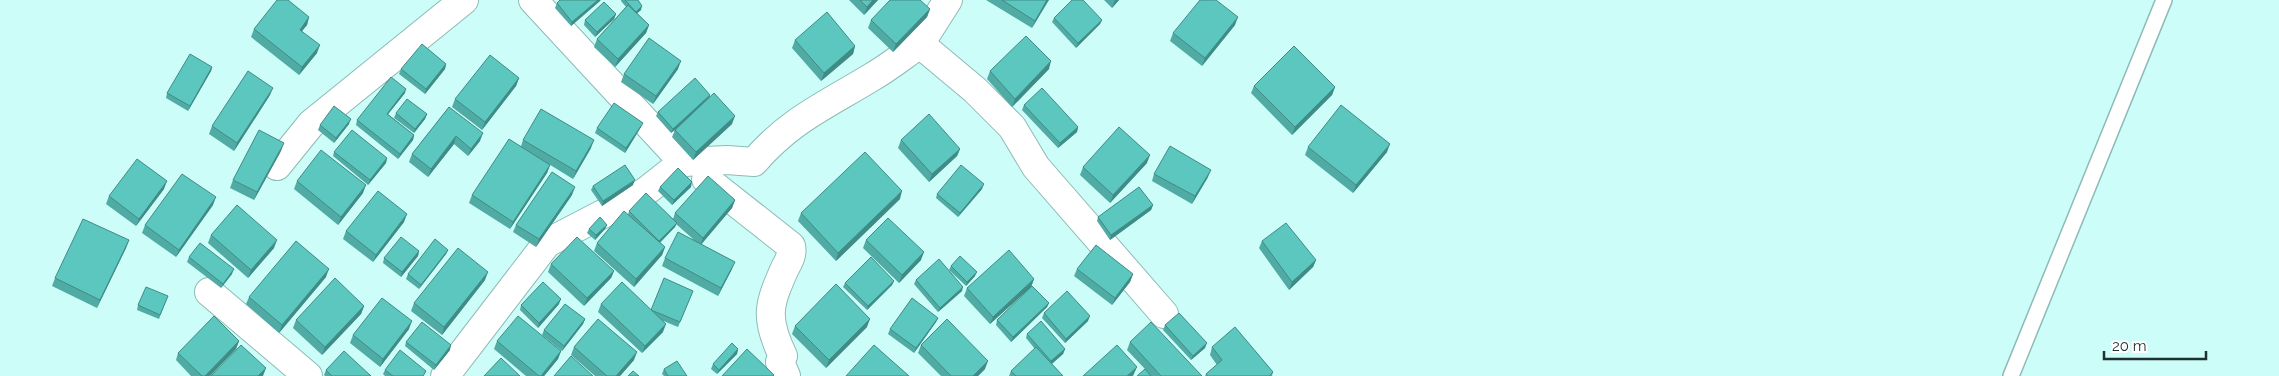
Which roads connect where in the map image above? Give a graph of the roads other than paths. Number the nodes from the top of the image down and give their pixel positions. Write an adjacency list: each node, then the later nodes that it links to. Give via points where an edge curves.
1 (464, 0): 7 (street, via 311,124)
2 (533, 0): 6 (street)
3 (948, 0): 5 (street)
4 (2164, 0): 13 (lane)
5 (920, 44): 6 (street, via 874,76 797,121 774,139 754,162); 9 (street, via 975,90 1012,127 1036,167)
6 (683, 162): 11 (street, via 645,192 547,243); 12 (street, via 791,246 791,254 771,298 769,312)
7 (277, 166)
8 (209, 292): 10 (street)
9 (1164, 314)
10 (308, 376)
11 (445, 376)
12 (786, 376)
13 (2011, 376)

